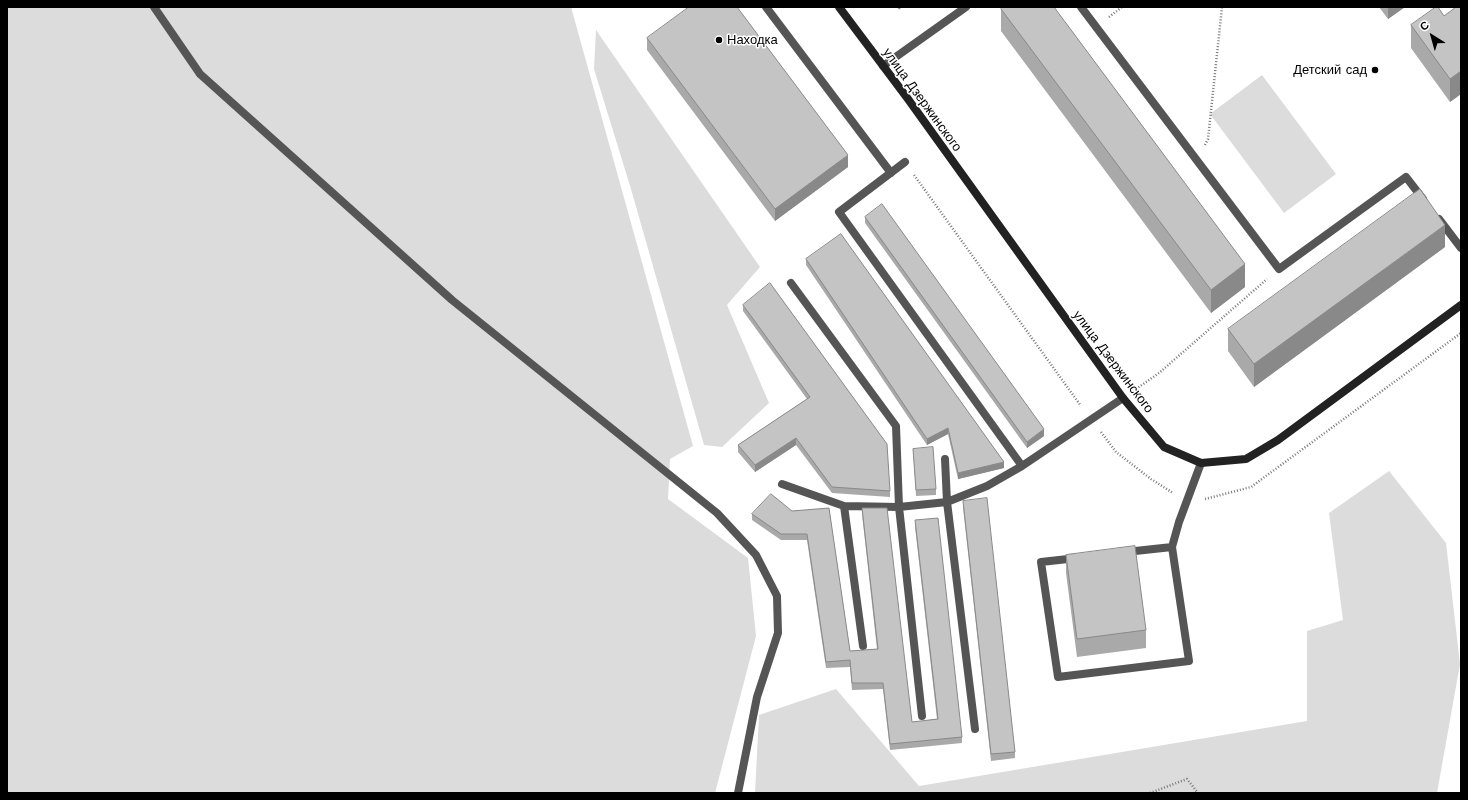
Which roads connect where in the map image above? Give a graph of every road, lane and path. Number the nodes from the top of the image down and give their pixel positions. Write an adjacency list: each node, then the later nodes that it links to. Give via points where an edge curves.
1 (154, 7): 30 (street, via 200,74 452,300 717,513 756,554 777,596 778,633 757,697)
2 (766, 7): 10 (street)
3 (839, 7): 7 (main road, улица Дзержинского)
4 (966, 7): 7 (street)
5 (1081, 7): 8 (street)
6 (1222, 7): 8 (path, via 1208,139)
7 (883, 66): 15 (main road, улица Дзержинского)
8 (1196, 159): 12 (street)
9 (905, 162): 10 (street); 16 (path)
10 (891, 173): 19 (street, via 839,212)
11 (1461, 248): 12 (street, via 1406,177)
12 (1279, 269): 15 (path, via 1159,373)
13 (791, 283): 23 (street, via 896,426)
14 (1461, 304): 18 (main road, улица Дзержинского, via 1278,440 1246,459)
15 (1123, 398): 16 (street); 18 (main road, улица Дзержинского, via 1164,447)
16 (1091, 419): 19 (street)
17 (945, 459): 21 (street)
18 (1201, 463): 24 (street)
19 (1022, 466): 21 (street, via 988,486)
20 (782, 484): 22 (street)
21 (947, 502): 23 (street); 29 (street)
22 (844, 506): 23 (street); 27 (street)
23 (899, 507): 28 (street)
24 (1172, 547): 25 (street); 26 (street, via 1188,661 1058,677 1042,562)
25 (1118, 553)
26 (1088, 557)
27 (863, 646)
28 (922, 716)
29 (975, 728)
30 (738, 793)
31 (1150, 793): 32 (path, via 1187,779)
32 (1198, 793)

